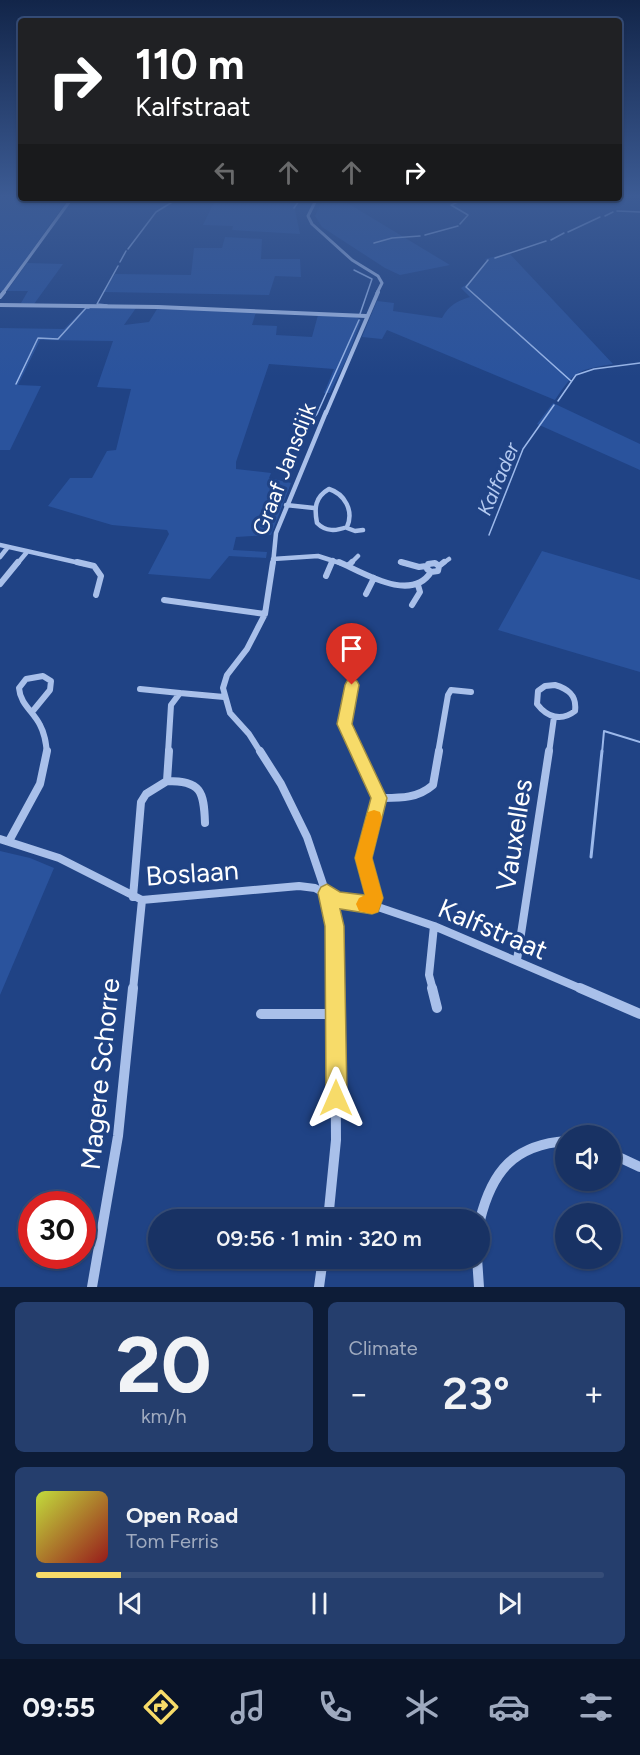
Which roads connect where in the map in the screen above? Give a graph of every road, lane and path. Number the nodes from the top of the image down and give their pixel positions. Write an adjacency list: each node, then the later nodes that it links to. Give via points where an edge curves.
1 (29, 257): 3 (street)
2 (350, 257): 5 (street, Graaf Jansdijk, via 381,279)
3 (0, 297)
4 (0, 305): 5 (street)
5 (366, 316): 6 (street, Graaf Jansdijk)
6 (286, 505): 7 (street); 15 (street, Graaf Jansdijk, via 276,533)
7 (314, 508): 8 (street, via 321,527); 8 (street, via 321,493 341,493 350,517)
8 (346, 528): 9 (street)
9 (363, 530)
10 (0, 545): 11 (street)
11 (8, 547): 12 (street); 14 (street)
12 (27, 552): 23 (street); 26 (street, via 94,566 101,576)
13 (358, 556): 19 (street)
14 (0, 557)
15 (273, 559): 17 (street, via 313,555); 29 (street, Graaf Jansdijk)
16 (449, 559): 20 (street, via 439,566 431,563)
17 (333, 560): 19 (street); 21 (street)
18 (400, 562): 20 (street)
19 (348, 566): 22 (street)
20 (429, 569): 24 (street)
21 (326, 576)
22 (374, 578): 24 (street); 25 (street)
23 (0, 584)
24 (418, 585): 28 (street, via 420,592)
25 (366, 594)
26 (96, 595)
27 (164, 600): 29 (street)
28 (412, 605)
29 (265, 614): 34 (street, Graaf Jansdijk, via 247,649 227,675)
30 (354, 671): 38 (street, via 344,724)
31 (140, 689): 33 (street)
32 (471, 692): 38 (street, via 452,690 448,695 433,785 424,794 410,798)
33 (180, 693): 34 (street); 37 (street, via 171,705)
34 (224, 697): 42 (street, via 230,713 249,734 281,784 307,837)
35 (32, 712): 35 (street, via 19,688 26,679 43,676 51,681 50,690); 41 (street, via 46,737 48,757 42,778)
36 (554, 717): 36 (street, via 573,714 577,703 565,689 545,686 538,691 537,704); 46 (street, Vauxelles)
37 (167, 781): 39 (street, via 185,780 198,786 204,797); 43 (street, Magere Schorre, via 148,792 141,802)
38 (379, 798): 44 (street, via 364,858 374,898)
39 (205, 823)
40 (0, 839): 41 (street, Boslaan)
41 (9, 841): 43 (street, Boslaan, via 63,859)
42 (327, 893): 43 (street, Boslaan, via 299,886); 44 (street, Kalfstraat, via 337,900); 49 (street, via 334,926)
43 (138, 899): 58 (street, Magere Schorre, via 118,1136)
44 (372, 905): 45 (street, Kalfstraat)
45 (434, 926): 46 (street, Kalfstraat); 47 (street, via 429,975)
46 (517, 960): 50 (street, Kalfstraat)
47 (437, 1008)
48 (261, 1014): 49 (street)
49 (336, 1014): 54 (street, via 336,1140)
50 (640, 1014)
51 (555, 1142): 55 (street, via 527,1148 505,1163 491,1184)
52 (621, 1158): 53 (street)
53 (640, 1167)
54 (329, 1209)
55 (483, 1209)
56 (321, 1269): 59 (street)
57 (478, 1269): 60 (street)
58 (92, 1287)
59 (319, 1287)
60 (479, 1287)

